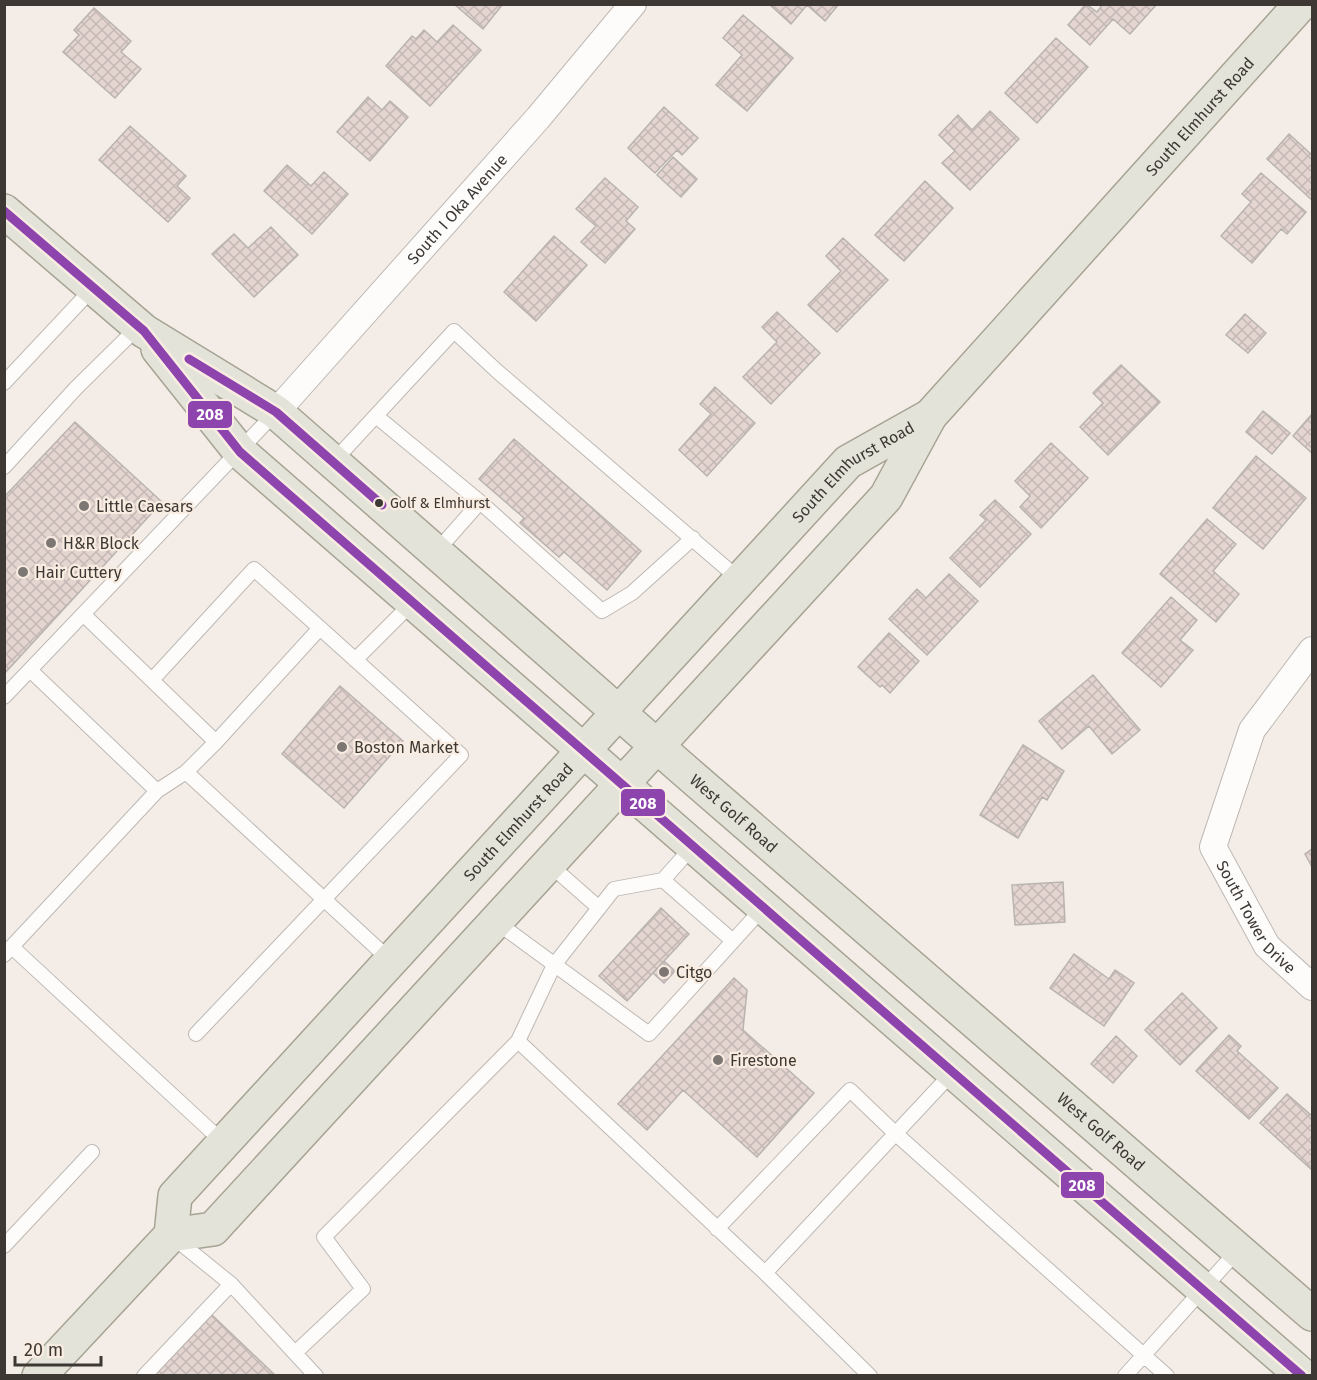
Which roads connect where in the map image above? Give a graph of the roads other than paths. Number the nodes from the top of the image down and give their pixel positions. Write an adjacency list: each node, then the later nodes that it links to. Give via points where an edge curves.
1 (633, 4): 7 (street, South I Oka Avenue, via 538,118)
2 (1301, 4): 9 (main road, South Elmhurst Road)
3 (4, 211): 4 (main road, West Golf Road)
4 (93, 288): 5 (main road, West Golf Road); 6 (lane)
5 (141, 329): 7 (main road, West Golf Road); 10 (main road, West Golf Road); 12 (lane, via 76,388)
6 (4, 383)
7 (276, 412): 10 (lane); 11 (main road, West Golf Road)
8 (376, 416): 11 (lane); 13 (lane); 14 (lane, via 454,332)
9 (930, 416): 16 (main road, South Elmhurst Road, via 848,462); 27 (main road, South Elmhurst Road, via 886,497)
10 (240, 452): 17 (main road, West Golf Road); 18 (lane)
11 (333, 462): 15 (main road, West Golf Road)
12 (4, 467)
13 (480, 502): 14 (lane, via 602,610 632,592); 15 (lane)
14 (693, 538): 16 (lane)
15 (436, 552): 25 (main road, West Golf Road)
16 (740, 580): 25 (main road, South Elmhurst Road)
17 (413, 602): 21 (lane); 28 (main road, West Golf Road)
18 (83, 614): 22 (lane); 23 (lane)
19 (320, 628): 21 (lane); 23 (lane, via 254,569); 26 (lane)
20 (1312, 650): 43 (street, South Tower Drive, via 1252,730 1214,847 1268,946)
21 (356, 660): 35 (lane, via 461,755)
22 (30, 670): 24 (lane); 31 (lane)
23 (152, 680): 26 (lane)
24 (4, 697)
25 (619, 713): 27 (main road, West Golf Road); 28 (main road, South Elmhurst Road)
26 (216, 742): 29 (lane)
27 (657, 746): 30 (main road, South Elmhurst Road); 53 (main road, West Golf Road)
28 (584, 750): 30 (main road, West Golf Road); 41 (main road, South Elmhurst Road)
29 (186, 772): 31 (lane); 35 (lane)
30 (623, 783): 32 (main road, West Golf Road); 33 (main road, South Elmhurst Road)
31 (157, 791): 40 (lane)
32 (693, 845): 34 (lane); 36 (main road, West Golf Road)
33 (549, 863): 37 (lane); 38 (main road, South Elmhurst Road)
34 (663, 880): 37 (lane, via 614,889); 39 (lane)
35 (323, 899): 41 (lane); 44 (lane)
36 (764, 906): 39 (lane); 46 (main road, West Golf Road)
37 (599, 909): 42 (lane)
38 (495, 921): 42 (lane); 51 (main road, South Elmhurst Road, via 213,1229)
39 (733, 941): 42 (lane, via 649,1034)
40 (8, 951): 48 (lane)
41 (391, 961): 48 (main road, South Elmhurst Road)
42 (554, 965): 45 (lane)
43 (1312, 987)
44 (196, 1034)
45 (518, 1041): 50 (lane); 58 (lane, via 324,1237 363,1289)
46 (954, 1071): 47 (lane); 56 (main road, West Golf Road)
47 (896, 1134): 50 (lane, via 850,1089); 54 (lane); 59 (lane)
48 (224, 1143): 51 (main road, South Elmhurst Road, via 175,1196)
49 (92, 1152): 52 (lane)
50 (717, 1229): 54 (lane)
51 (171, 1235): 55 (lane); 60 (main road)
52 (4, 1246)
53 (1239, 1249): 56 (lane); 57 (main road, West Golf Road)
54 (765, 1274): 63 (lane)
55 (231, 1284): 58 (lane); 61 (lane)
56 (1203, 1289): 59 (lane); 66 (main road, West Golf Road)
57 (1312, 1314)
58 (295, 1353): 62 (lane)
59 (1144, 1354): 64 (lane); 65 (lane)
60 (39, 1376)
61 (144, 1376)
62 (316, 1376)
63 (870, 1376)
64 (1125, 1376)
65 (1167, 1376)
66 (1303, 1376)

